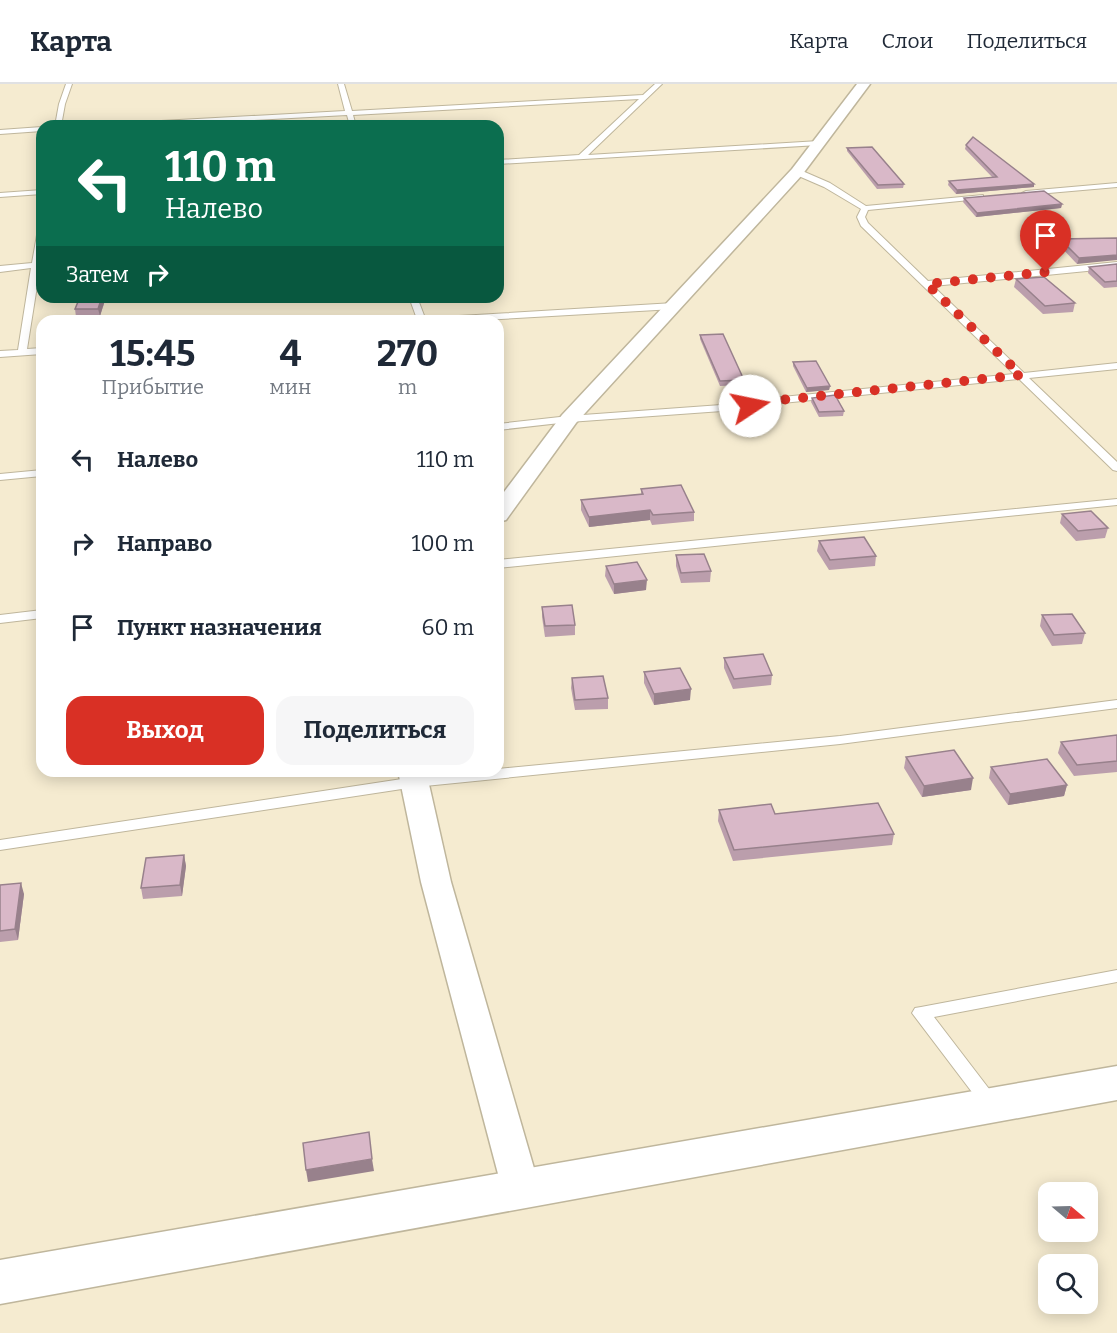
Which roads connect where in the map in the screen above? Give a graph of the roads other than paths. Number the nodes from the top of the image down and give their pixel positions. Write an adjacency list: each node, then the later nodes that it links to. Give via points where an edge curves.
1 (69, 84): 7 (lane)
2 (341, 84): 6 (lane)
3 (659, 84): 5 (lane)
4 (864, 84): 12 (street)
5 (644, 97): 6 (lane); 13 (lane)
6 (349, 114): 8 (lane); 9 (lane)
7 (59, 120)
8 (228, 120)
9 (351, 120)
10 (36, 129): 11 (lane)
11 (0, 132)
12 (819, 143): 13 (lane); 15 (street)
13 (581, 157): 14 (lane)
14 (504, 162)
15 (797, 172): 21 (lane); 27 (street)
16 (1117, 185): 18 (lane)
17 (36, 192): 19 (lane)
18 (1012, 194)
19 (0, 195)
20 (988, 196): 21 (lane)
21 (865, 208): 26 (lane, via 861,217 864,224)
22 (36, 264): 24 (lane)
23 (1117, 265): 26 (lane)
24 (0, 269)
25 (36, 280): 30 (lane)
26 (927, 284): 33 (lane)
27 (674, 306): 28 (lane); 34 (street)
28 (504, 316)
29 (36, 351): 30 (lane)
30 (22, 352): 31 (lane)
31 (0, 354)
32 (1117, 366): 33 (lane)
33 (1021, 375): 34 (lane, via 750,406); 36 (lane)
34 (569, 419): 35 (lane); 40 (street)
35 (504, 426)
36 (1117, 468)
37 (36, 474): 38 (lane)
38 (0, 477)
39 (1117, 502): 41 (lane)
40 (504, 507)
41 (504, 563)
42 (36, 615): 43 (lane)
43 (0, 619)
44 (1117, 704): 45 (lane, via 840,740)
45 (504, 768)
46 (408, 777): 48 (lane)
47 (414, 777): 52 (street, via 436,882)
48 (0, 845)
49 (1117, 976): 51 (lane, via 921,1013)
50 (1117, 1083): 51 (street)
51 (992, 1106): 52 (street)
52 (521, 1189): 53 (street)
53 (0, 1282)

